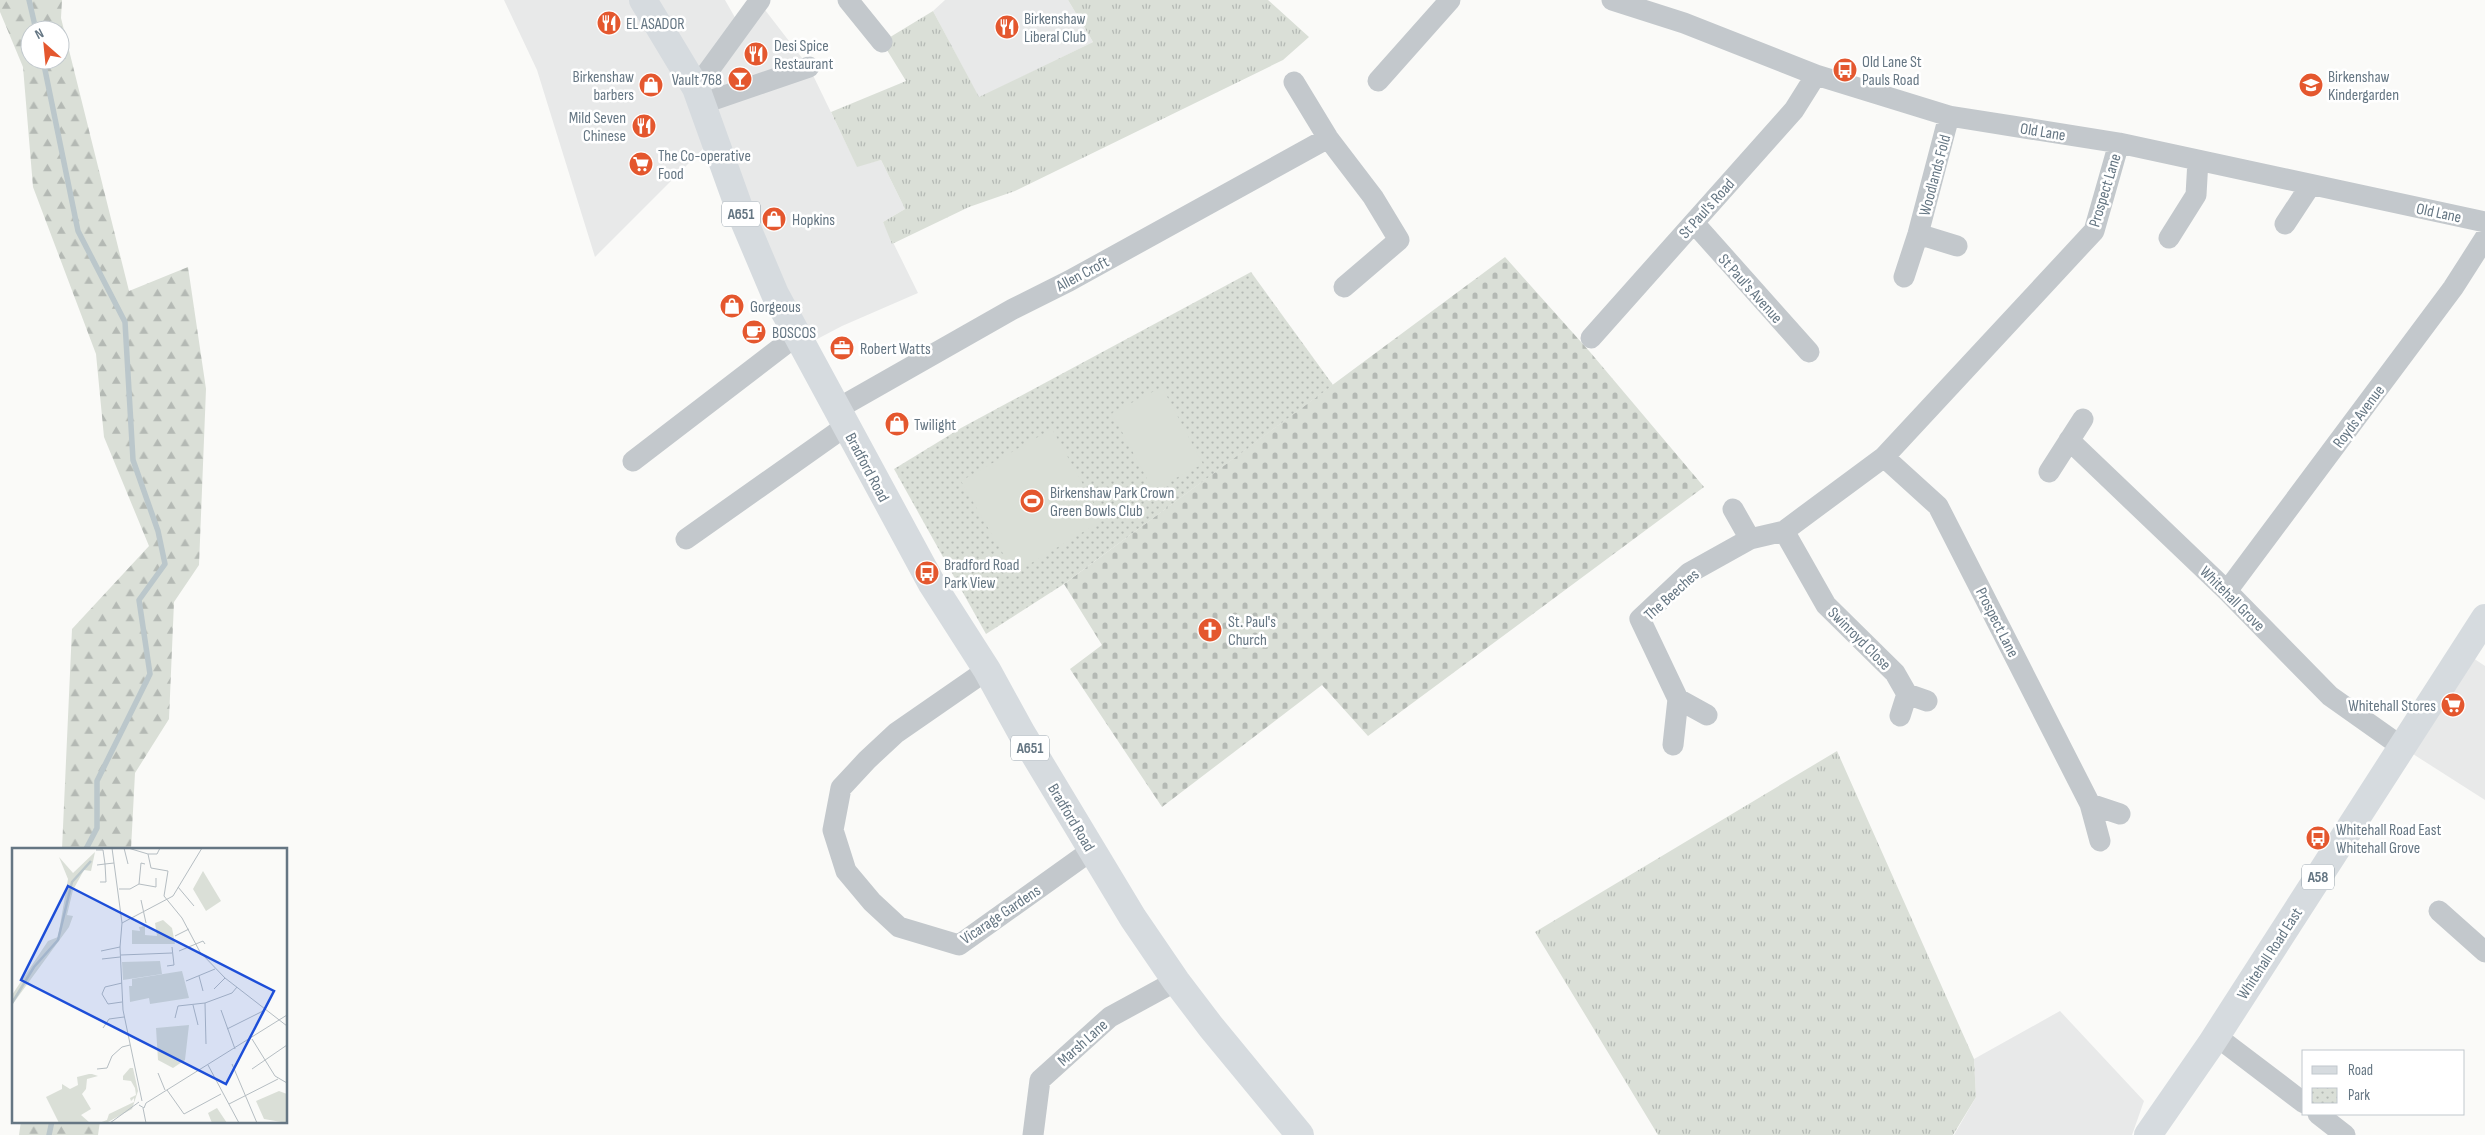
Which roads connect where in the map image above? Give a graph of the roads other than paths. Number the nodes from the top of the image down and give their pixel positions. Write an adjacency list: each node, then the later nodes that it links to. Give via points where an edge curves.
1 (643, 0): 11 (main road, Bradford Road / A651)
2 (760, 0): 11 (street)
3 (848, 0): 6 (street)
4 (1450, 0): 9 (street)
5 (1612, 0): 8 (street, Old Lane, via 1684,23)
6 (882, 42)
7 (808, 67): 11 (street)
8 (1816, 74): 12 (street, Old Lane); 18 (street, St Paul's Road, via 1794,110)
9 (1378, 81)
10 (1294, 82): 13 (street)
11 (699, 96): 26 (main road, Bradford Road / A651, via 742,216)
12 (1950, 116): 14 (street, Old Lane); 20 (street, Woodlands Fold)
13 (1328, 138): 25 (street, via 1373,197 1399,240); 29 (street, Allen Croft, via 1013,309)
14 (2119, 143): 15 (street, Old Lane); 32 (street, Prospect Lane, via 2094,231)
15 (2198, 160): 16 (street, Old Lane); 21 (street, via 2196,195)
16 (2310, 186): 17 (street, Old Lane); 19 (street)
17 (2485, 222)
18 (1694, 223): 27 (street, St Paul's Road); 28 (street, St Paul's Avenue)
19 (2285, 224)
20 (1918, 234): 23 (street, Woodlands Fold); 24 (street, Woodlands Fold)
21 (2169, 238)
22 (2485, 238): 39 (street, Royds Avenue, via 2454,288)
23 (1957, 246)
24 (1904, 277)
25 (1344, 287)
26 (796, 336): 29 (main road, Bradford Road / A651); 33 (street)
27 (1591, 338)
28 (1809, 352)
29 (841, 417): 37 (street, Bradford Road); 41 (main road, Bradford Road / A651, via 932,584)
30 (2083, 419): 31 (street)
31 (2069, 440): 34 (street); 39 (street, Whitehall Grove)
32 (1884, 457): 36 (street, Prospect Lane); 47 (street, Prospect Lane, via 1938,506)
33 (633, 461)
34 (2049, 472)
35 (1733, 509): 38 (street)
36 (1784, 531): 38 (street, Prospect Lane); 44 (street, Swinroyd Close, via 1826,605 1917,697)
37 (686, 539)
38 (1750, 539): 42 (street, The Beeches, via 1689,573 1640,619)
39 (2227, 591): 46 (street, Whitehall Grove, via 2330,696)
40 (2485, 618): 46 (main road, Whitehall Road East / A58)
41 (986, 670): 50 (main road, Bradford Road / A651); 50 (street, Vicarage Gardens, via 896,733 841,788 833,830 846,871 899,927 959,945)
42 (1678, 699): 43 (street); 45 (street)
43 (1706, 715)
44 (1900, 716)
45 (1672, 745)
46 (2402, 747): 54 (main road, Whitehall Road East / A58)
47 (2090, 804): 48 (street); 49 (street, Prospect Lane)
48 (2120, 814)
49 (2100, 841)
50 (1092, 850): 53 (main road, Bradford Road / A651)
51 (2439, 910): 52 (street)
52 (2485, 952)
53 (1176, 981): 57 (street, Marsh Lane, via 1110,1017 1040,1080); 58 (main road, Bradford Road / A651)
54 (2216, 1036): 55 (street); 59 (main road, Whitehall Road East / A58)
55 (2302, 1101)
56 (2319, 1115): 60 (street)
57 (1033, 1135)
58 (1300, 1135)
59 (2148, 1135)
60 (2345, 1135)

